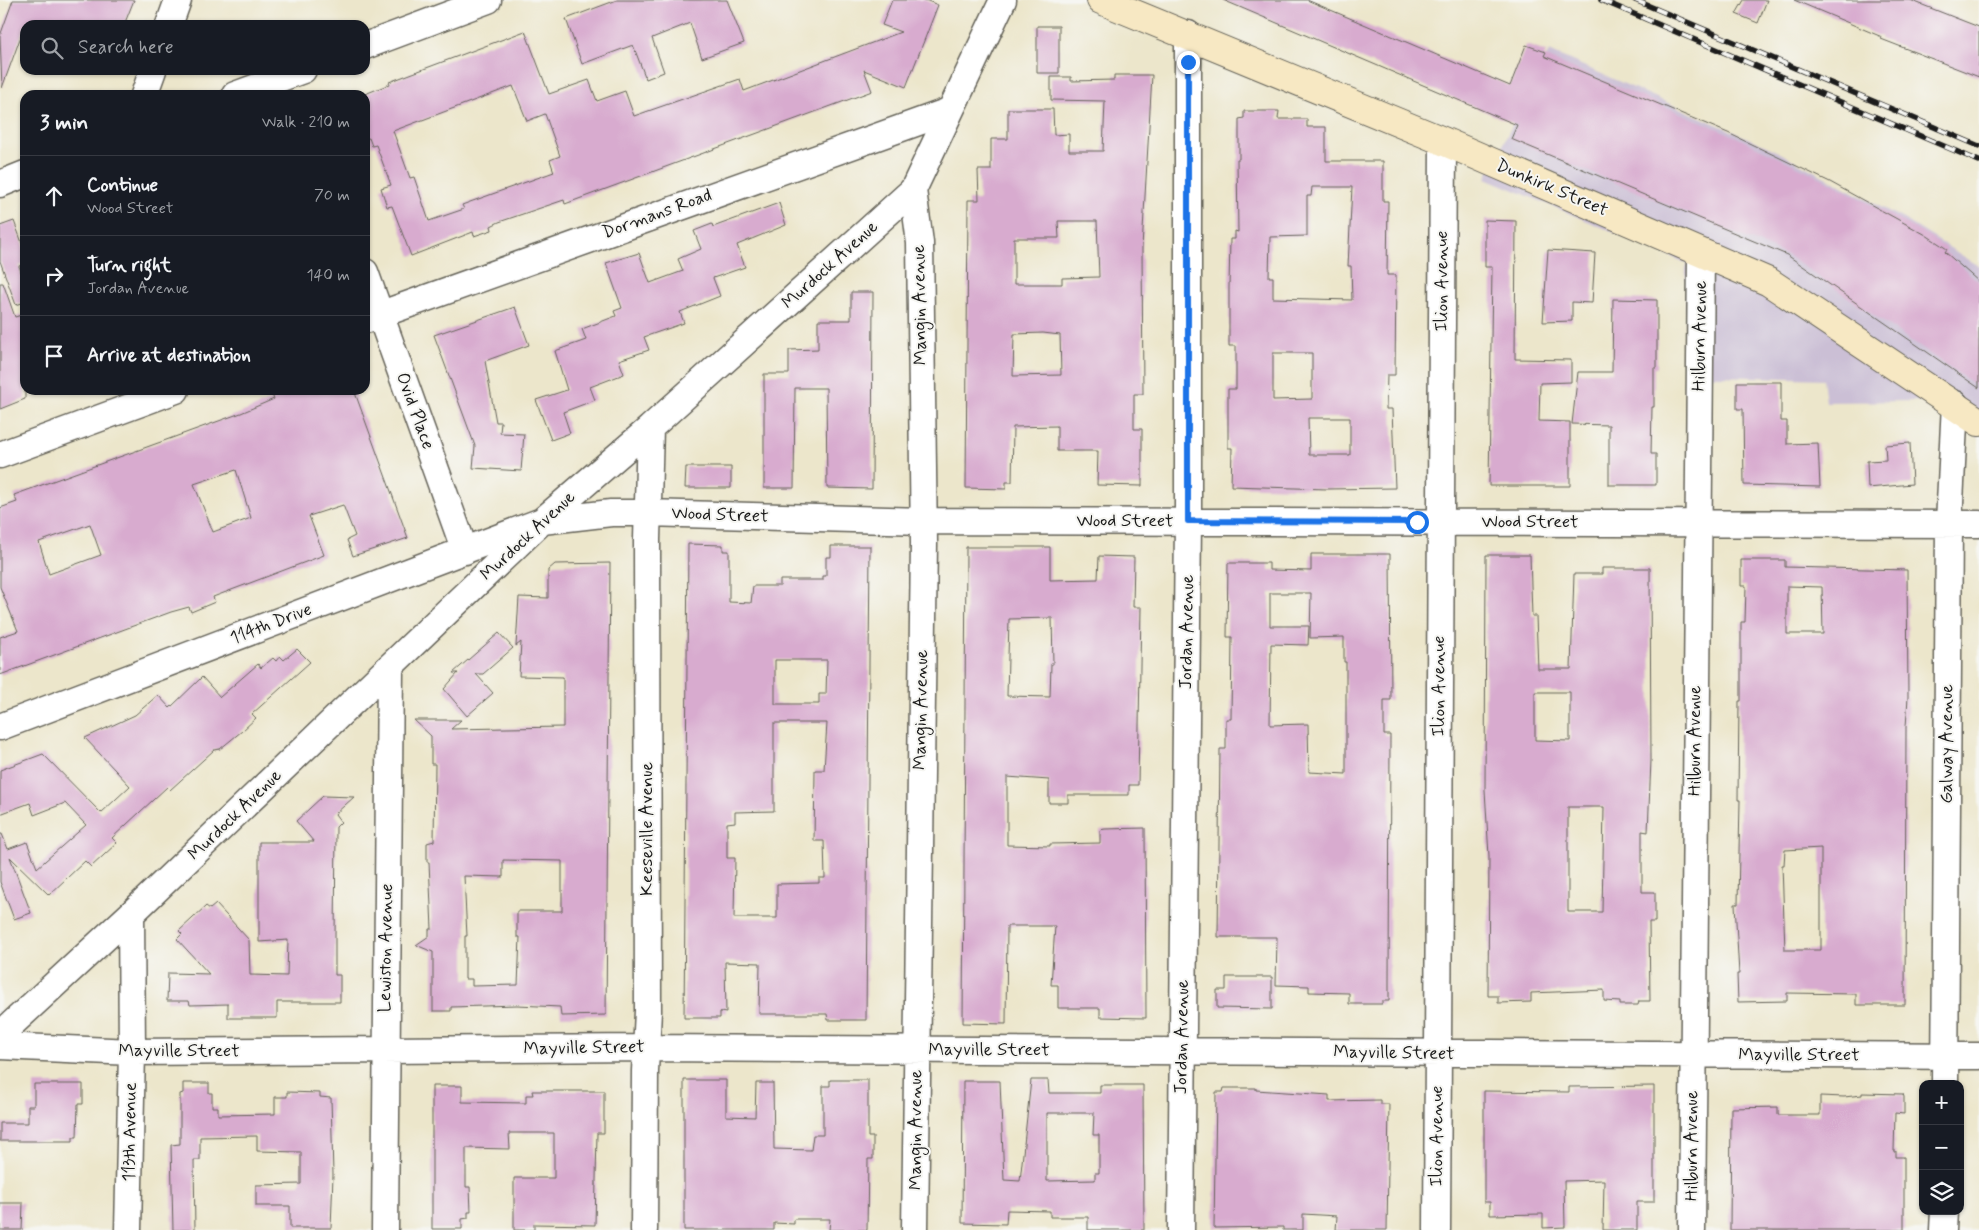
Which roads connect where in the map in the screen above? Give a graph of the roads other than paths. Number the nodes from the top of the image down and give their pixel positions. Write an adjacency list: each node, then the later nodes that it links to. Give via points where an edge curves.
1 (178, 0): 5 (street)
2 (488, 0): 7 (street)
3 (1002, 0): 12 (street, Murdock Avenue)
4 (1102, 0): 6 (main road, Dunkirk Street)
5 (171, 20)
6 (1188, 34): 13 (main road, Dunkirk Street); 28 (street, Jordan Avenue)
7 (370, 44)
8 (151, 75): 10 (street)
9 (297, 80): 11 (street)
10 (146, 90)
11 (256, 90)
12 (949, 111): 16 (street, Murdock Avenue); 19 (street, Dormans Road)
13 (1443, 141): 17 (main road, Dunkirk Street); 30 (street, Ilion Avenue)
14 (20, 176): 15 (street)
15 (0, 184)
16 (913, 190): 23 (street, Murdock Avenue); 27 (street, Mangin Avenue, via 920,243)
17 (1701, 252): 21 (main road, Dunkirk Street, via 1769,282); 29 (street, Hilburn Avenue)
18 (370, 300): 19 (street, Ovid Place)
19 (373, 317): 33 (street, Ovid Place)
20 (162, 395): 24 (street)
21 (1955, 404): 22 (main road, Dunkirk Street); 31 (street, Galway Avenue)
22 (1979, 422)
23 (650, 428): 25 (street, Keeseville Avenue); 26 (street, Murdock Avenue)
24 (0, 455)
25 (647, 513): 26 (street, Wood Street, via 611,513); 27 (street, Wood Street); 39 (street, Keeseville Avenue)
26 (542, 521): 33 (street, 114th Drive); 34 (street, Murdock Avenue)
27 (923, 521): 28 (street, Wood Street); 41 (street, Mangin Avenue)
28 (1188, 521): 30 (street, Wood Street); 42 (street, Jordan Avenue)
29 (1697, 522): 30 (street, Wood Street); 31 (street, Wood Street); 45 (street, Hilburn Avenue)
30 (1440, 523): 44 (street, Ilion Avenue)
31 (1949, 523): 32 (street, Wood Street); 46 (street, Galway Avenue)
32 (1979, 524)
33 (465, 551): 35 (street, 114th Drive)
34 (390, 667): 36 (street, Murdock Avenue); 40 (street, Lewiston Avenue)
35 (0, 727)
36 (132, 914): 37 (street, Murdock Avenue); 43 (street, 113th Avenue)
37 (0, 1035)
38 (0, 1046): 43 (street, Mayville Street)
39 (646, 1048): 40 (street, Mayville Street); 41 (street, Mayville Street); 52 (street, Keeseville Avenue)
40 (385, 1050): 43 (street, Mayville Street); 51 (street, Lewiston Avenue)
41 (916, 1050): 42 (street, Mayville Street); 53 (street, Mangin Avenue)
42 (1182, 1050): 44 (street, Mayville Street); 54 (street, Jordan Avenue)
43 (132, 1052): 50 (street, 113th Avenue)
44 (1438, 1053): 45 (street, Mayville Street); 55 (street, Ilion Avenue)
45 (1693, 1054): 46 (street, Mayville Street); 56 (street, Hilburn Avenue)
46 (1945, 1055): 47 (street, Mayville Street); 48 (street, Galway Avenue)
47 (1979, 1056)
48 (1944, 1080)
49 (1944, 1215): 57 (street)
50 (128, 1230)
51 (385, 1230)
52 (644, 1230)
53 (915, 1230)
54 (1180, 1230)
55 (1437, 1230)
56 (1692, 1230)
57 (1944, 1230)

